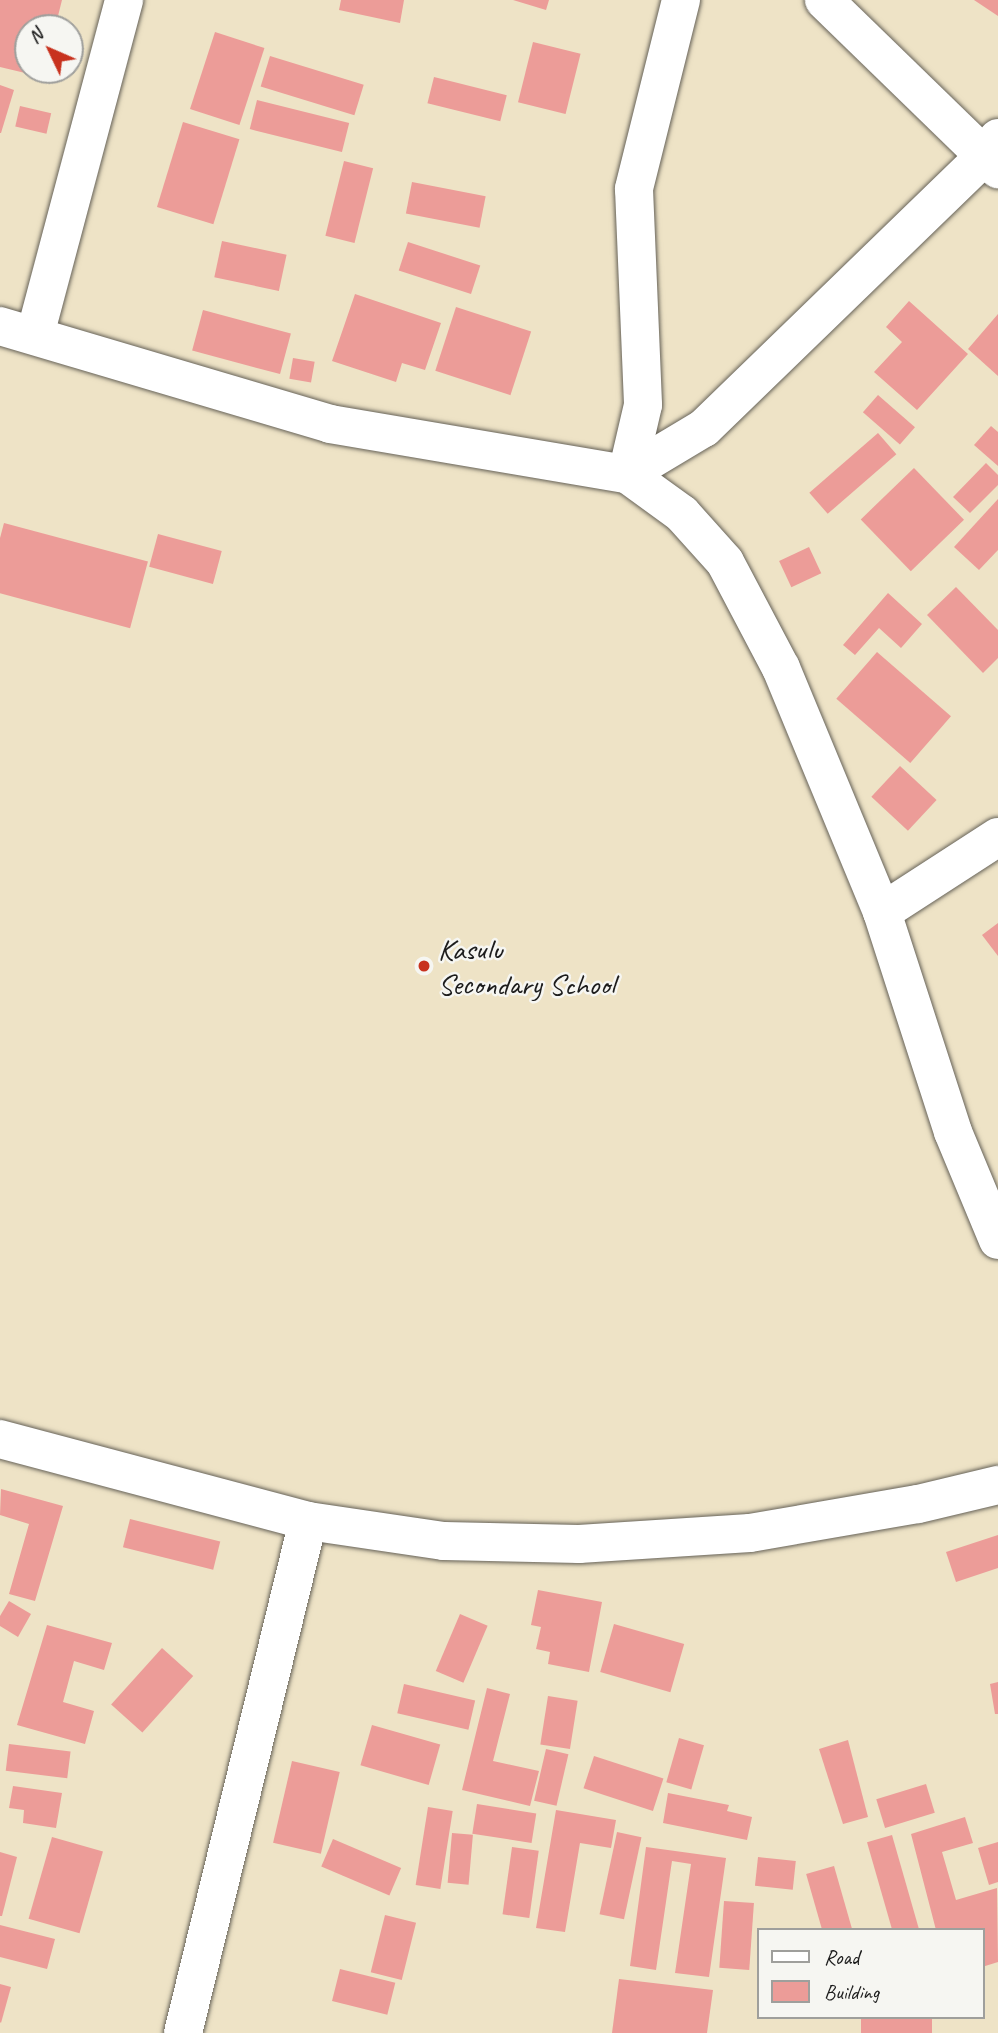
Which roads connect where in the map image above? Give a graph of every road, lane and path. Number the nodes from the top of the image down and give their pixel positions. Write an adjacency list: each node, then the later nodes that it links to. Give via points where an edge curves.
1 (124, 0): 5 (street)
2 (681, 0): 6 (street, via 634,189 643,405)
3 (824, 0): 4 (street)
4 (993, 155): 6 (street, via 704,428)
5 (18, 330): 6 (street, via 330,424)
6 (627, 474): 8 (street, via 682,514 725,562 781,668)
7 (998, 837): 8 (street)
8 (882, 912): 9 (street, via 953,1132)
9 (998, 1240)
10 (0, 1439): 12 (street)
11 (998, 1485): 12 (street, via 750,1533 579,1544 444,1541)
12 (308, 1521): 13 (street)
13 (183, 2033)

